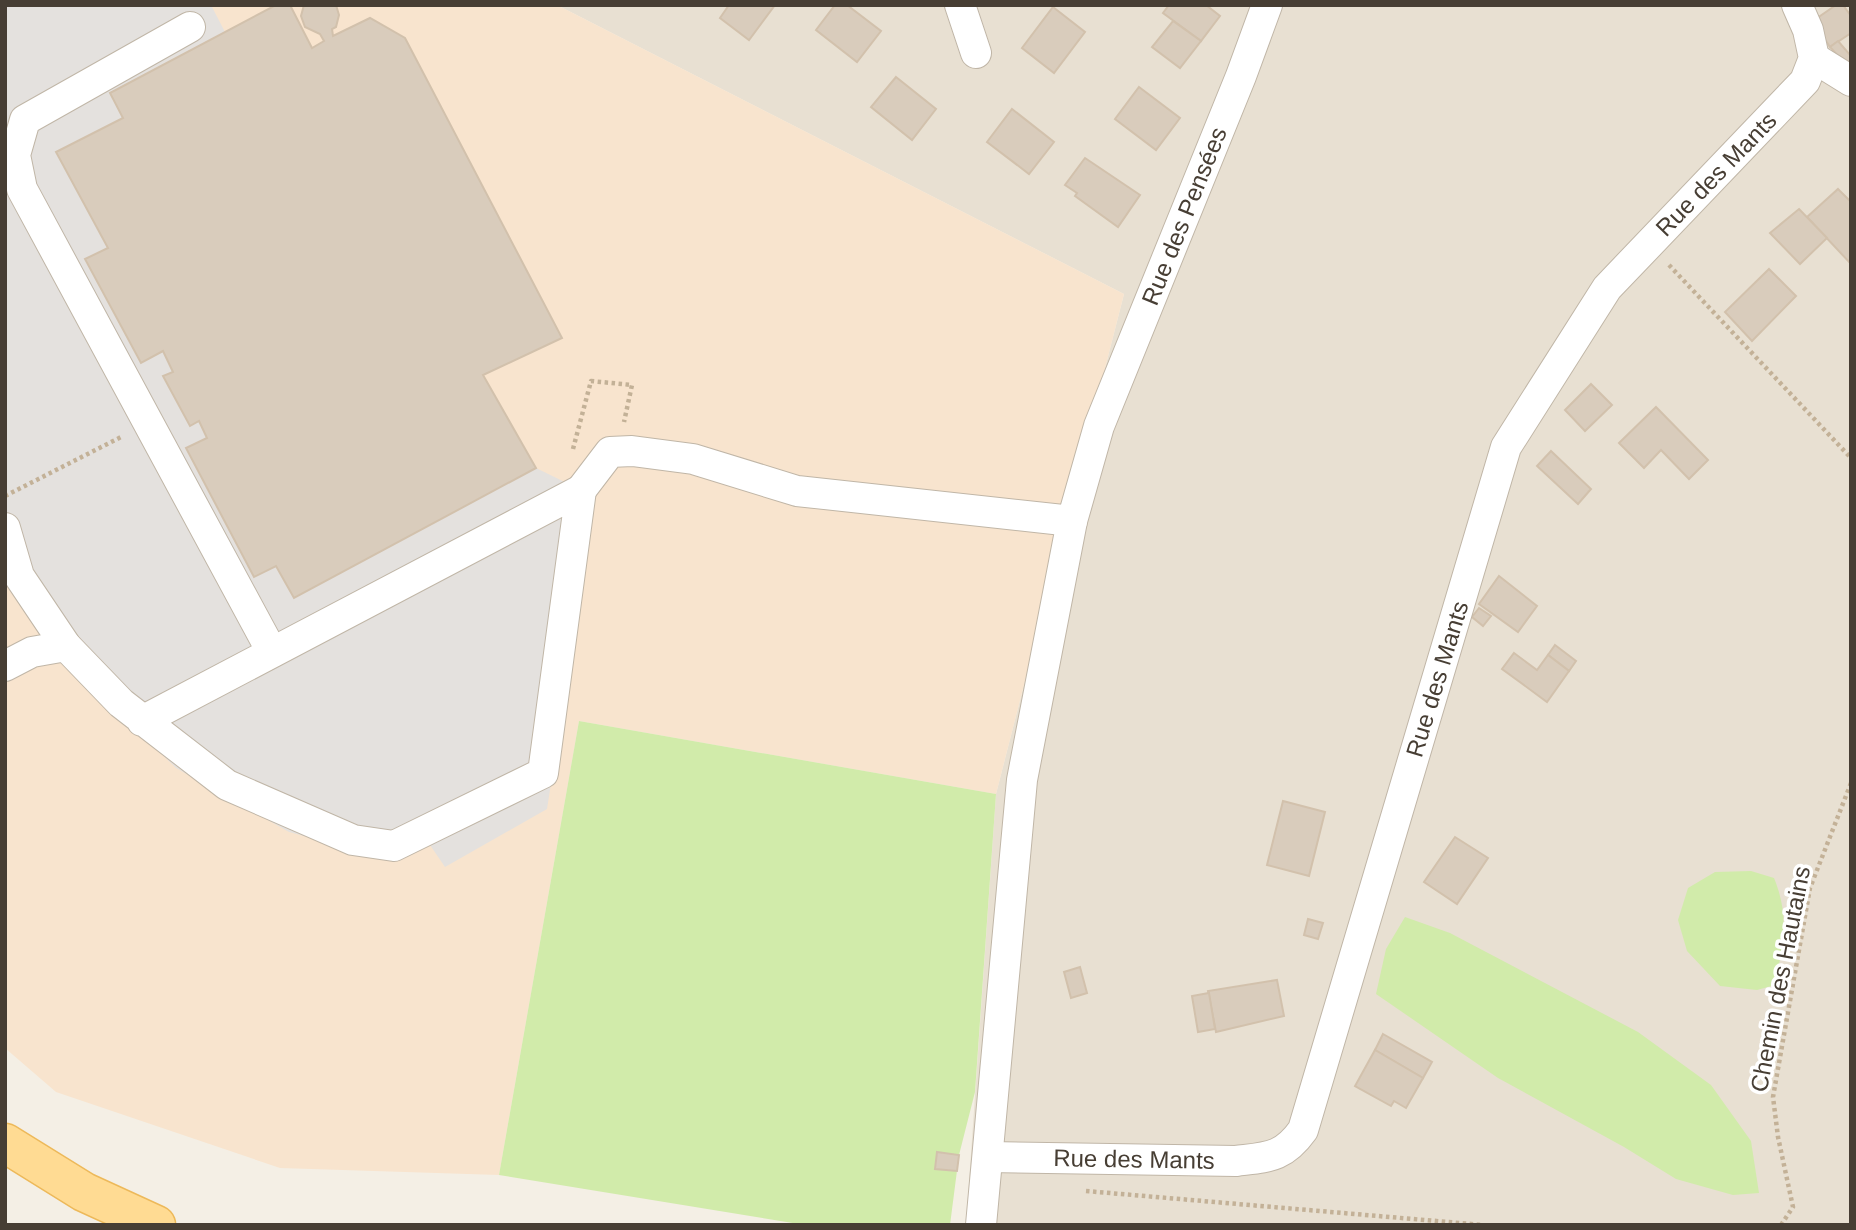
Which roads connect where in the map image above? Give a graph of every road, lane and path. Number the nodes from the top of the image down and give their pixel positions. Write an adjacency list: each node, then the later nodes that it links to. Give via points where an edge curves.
1 (960, 5): 5 (street)
2 (1267, 5): 12 (street, Rue des Pensées, via 1099,426)
3 (1797, 5): 6 (street)
4 (190, 27): 8 (street, via 25,120 15,155)
5 (976, 54)
6 (1814, 58): 7 (street); 9 (street, Rue des Mants, via 1805,81)
7 (1851, 81)
8 (14, 194): 16 (street)
9 (1650, 244): 10 (path); 21 (street, Rue des Mants, via 1607,288 1506,447 1303,1130 1291,1147 1272,1157 1236,1161)
10 (1851, 458)
11 (581, 490): 12 (street, via 610,452 632,451 693,459 797,491); 16 (street); 18 (street, via 542,773 394,846 353,840 227,785)
12 (1072, 521): 21 (street, Rue des Pensées, via 1022,780)
13 (5, 528): 14 (street)
14 (12, 575): 15 (street)
15 (66, 646): 17 (street, via 32,652); 18 (street)
16 (272, 652): 18 (street)
17 (5, 666)
18 (142, 721)
19 (1851, 783): 26 (path, Chemin des Hautains, via 1810,888 1773,1097 1793,1207)
20 (5, 1143): 23 (main road, via 84,1192)
21 (988, 1157): 24 (street, Rue des Pensées)
22 (1082, 1191): 25 (path)
23 (156, 1225)
24 (981, 1225)
25 (1483, 1225)
26 (1781, 1225)

